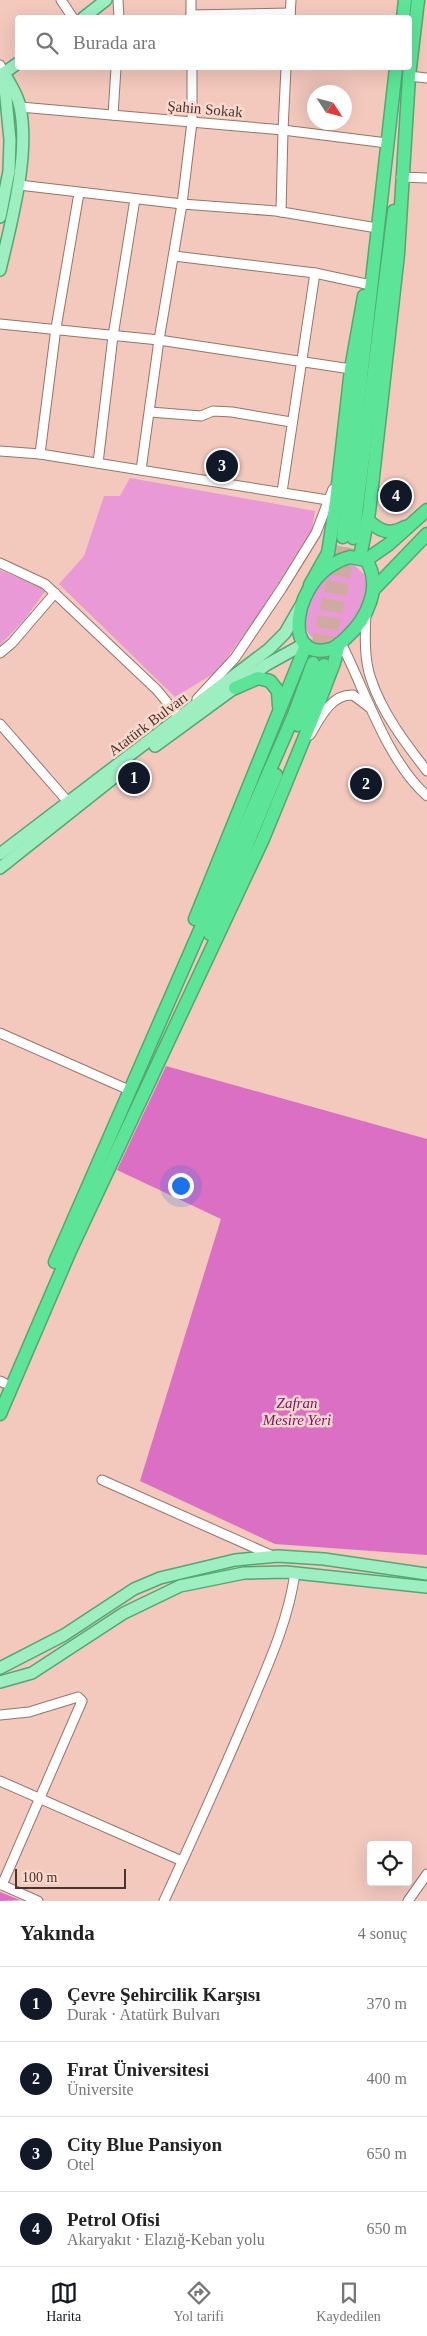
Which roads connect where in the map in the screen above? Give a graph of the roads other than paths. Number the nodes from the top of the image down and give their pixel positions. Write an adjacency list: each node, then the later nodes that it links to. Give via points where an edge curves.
1 (61, 0): 8 (street)
2 (106, 0): 9 (main road)
3 (118, 0): 10 (street)
4 (191, 0): 11 (street)
5 (291, 0): 12 (street)
6 (405, 0): 13 (highway)
7 (418, 0): 14 (highway)
8 (71, 15)
9 (87, 15)
10 (119, 15)
11 (191, 15)
12 (290, 15)
13 (403, 15)
14 (412, 51)
15 (15, 64): 21 (main road)
16 (116, 70): 25 (street)
17 (192, 70): 26 (street)
18 (286, 70): 27 (street)
19 (396, 70): 28 (highway)
20 (410, 70): 22 (highway)
21 (1, 71): 24 (main road); 34 (main road, via 10,140 9,170)
22 (409, 76): 23 (street); 29 (highway)
23 (427, 78)
24 (20, 107): 25 (street, Şahin Sokak); 32 (main road)
25 (113, 115): 26 (street, Şahin Sokak)
26 (192, 122): 27 (street, Şahin Sokak); 36 (street)
27 (282, 130): 28 (street, Şahin Sokak); 37 (street)
28 (387, 143): 31 (highway)
29 (401, 177): 30 (street); 31 (highway, via 391,225 348,538); 59 (highway, via 398,254)
30 (427, 178)
31 (383, 182): 39 (highway)
32 (19, 185): 33 (street); 41 (main road)
33 (79, 193): 35 (street); 45 (street)
34 (2, 197): 38 (main road)
35 (135, 199): 36 (street); 46 (street)
36 (182, 204): 37 (street); 40 (street)
37 (281, 212): 39 (street)
38 (0, 217)
39 (371, 226): 43 (highway)
40 (174, 256): 42 (street); 47 (street)
41 (0, 270)
42 (315, 272): 43 (street); 48 (street)
43 (366, 284): 49 (highway)
44 (0, 324): 45 (street)
45 (56, 328): 46 (street); 53 (street)
46 (113, 336): 47 (street); 54 (street)
47 (159, 340): 48 (street); 50 (street)
48 (300, 360): 49 (street); 51 (street)
49 (351, 369): 57 (highway)
50 (150, 412): 51 (street, via 201,416 213,411 232,412); 55 (street)
51 (291, 422): 56 (street)
52 (0, 451): 53 (street)
53 (40, 454): 54 (street)
54 (98, 463): 55 (street)
55 (141, 470): 56 (street)
56 (282, 492): 57 (street)
57 (333, 501): 63 (highway, via 328,553); 74 (street, via 316,533 235,658)
58 (424, 513): 59 (highway, via 400,530 389,532 378,530); 61 (highway, via 389,544)
59 (368, 520): 61 (highway)
60 (427, 534): 64 (highway)
61 (363, 559): 63 (highway, via 337,560); 64 (highway, via 372,576)
62 (0, 563): 65 (street, via 44,584)
63 (310, 585): 66 (highway)
64 (374, 589): 67 (highway)
65 (55, 593): 70 (street); 74 (street, via 157,690)
66 (301, 606): 69 (highway, via 297,625); 74 (main road, Atatürk Bulvarı, via 285,633 270,649)
67 (366, 614): 68 (highway, via 354,632); 77 (street, via 370,678 385,711)
68 (340, 644): 69 (highway, via 332,649 316,650); 73 (street); 76 (highway)
69 (305, 645): 71 (main road, Atatürk Bulvarı, via 266,665); 72 (highway)
70 (0, 653)
71 (235, 688): 72 (highway, via 258,678 270,681 278,691); 81 (main road, Atatürk Bulvarı, via 152,748)
72 (279, 710): 83 (highway)
73 (372, 710): 76 (street, via 353,695 338,697); 78 (street, via 405,769)
74 (180, 718): 79 (main road, Atatürk Bulvarı)
75 (0, 724): 79 (street)
76 (297, 756): 84 (highway, via 263,839)
77 (427, 771)
78 (427, 796)
79 (68, 803): 80 (main road, Atatürk Bulvarı)
80 (0, 854)
81 (0, 868)
82 (0, 1033): 83 (street)
83 (129, 1090): 84 (highway, via 318,664); 85 (highway)
84 (145, 1092): 86 (highway, via 70,1251)
85 (1, 1385)
86 (0, 1414)
87 (102, 1480): 88 (street)
88 (273, 1556): 90 (main road, via 333,1560); 92 (main road, via 235,1560 160,1578 134,1589 47,1645)
89 (295, 1573): 91 (main road); 93 (main road, via 244,1574 180,1586 124,1613 32,1673); 97 (street, via 276,1647)
90 (427, 1574)
91 (427, 1587)
92 (0, 1668)
93 (0, 1682)
94 (0, 1715): 96 (street, via 29,1712 78,1697 81,1699)
95 (0, 1781): 96 (street)
96 (39, 1798): 97 (street); 99 (street)
97 (182, 1862): 102 (street)
98 (426, 1876): 103 (street)
99 (1, 1885): 100 (street)
100 (22, 1898): 101 (street)
101 (38, 1901)
102 (164, 1901)
103 (408, 1901)

